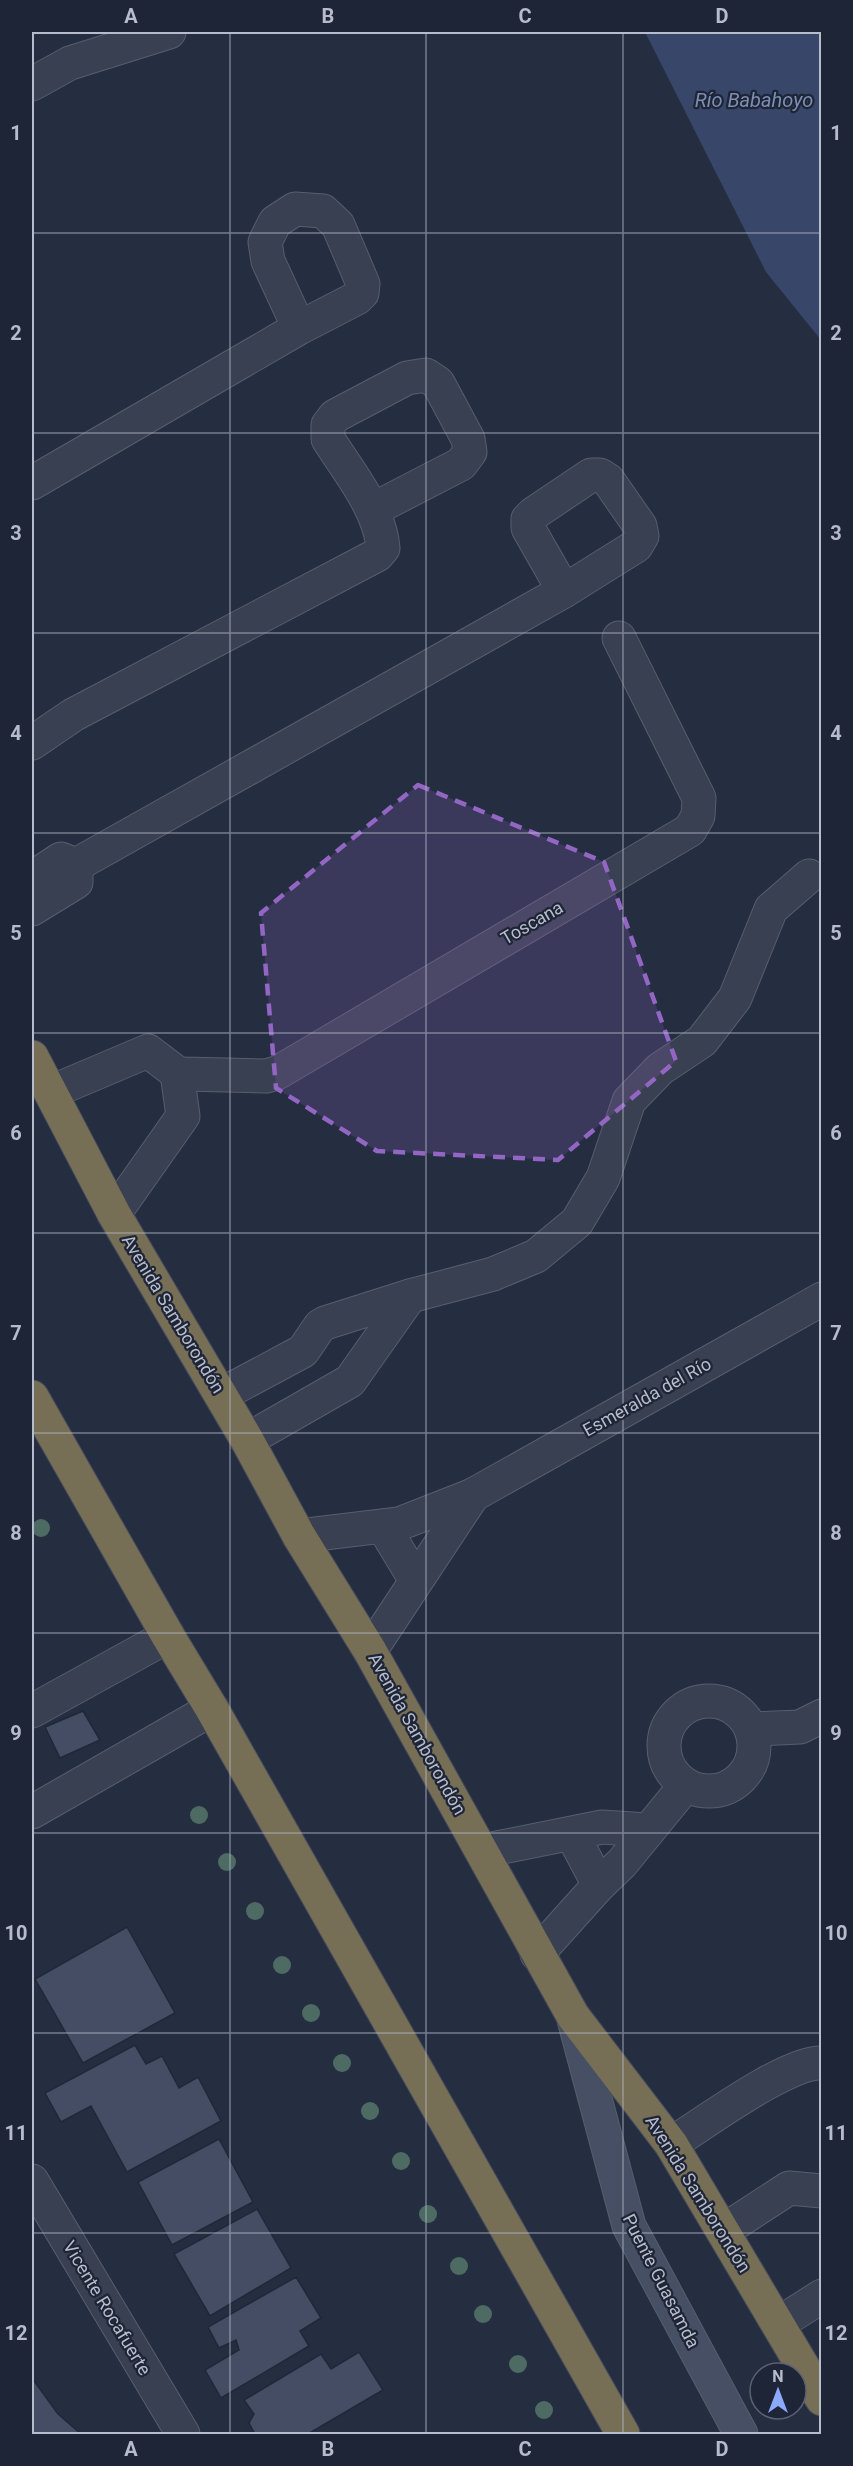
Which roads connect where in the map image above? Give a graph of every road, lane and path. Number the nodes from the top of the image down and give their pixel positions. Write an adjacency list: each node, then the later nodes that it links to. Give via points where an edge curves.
1 (169, 32): 2 (street, via 70,63)
2 (32, 84)
3 (299, 328): 4 (street)
4 (32, 483)
5 (372, 510): 5 (street, via 328,439 328,425 336,416 407,378 426,375 438,383 468,439 470,452 460,464); 8 (street, via 382,539 377,555)
6 (564, 591): 11 (street)
7 (618, 638): 16 (street, Toscana, via 699,798 698,816 690,830 278,1072 266,1076)
8 (73, 715): 9 (street); 10 (street)
9 (32, 720)
10 (32, 743)
11 (76, 865): 13 (street, via 62,859); 14 (street, via 76,882)
12 (809, 876): 19 (street, via 771,909 735,998 702,1041 660,1069 630,1101 603,1178 577,1222 536,1256 494,1274)
13 (32, 878)
14 (32, 909)
15 (32, 1057): 17 (highway, Avenida Samborondón)
16 (177, 1072): 17 (street, via 148,1051); 18 (street, via 183,1116)
17 (51, 1092): 18 (highway, Avenida Samborondón)
18 (114, 1214): 22 (highway, Avenida Samborondón)
19 (410, 1296): 21 (street, via 325,1323); 24 (street, via 350,1381)
20 (822, 1299): 26 (street, Esmeralda del Río)
21 (298, 1353): 22 (street); 24 (street)
22 (221, 1395): 25 (highway, Avenida Samborondón)
23 (32, 1397): 30 (highway)
24 (321, 1397): 25 (street)
25 (247, 1440): 28 (highway, Avenida Samborondón)
26 (473, 1495): 27 (street, Esmeralda del Río, via 399,1524); 29 (street, Esmeralda del Río)
27 (383, 1526): 28 (street, Esmeralda del Río); 29 (street)
28 (299, 1536): 31 (highway, Avenida Samborondón)
29 (416, 1579): 31 (street, Esmeralda del Río)
30 (168, 1636): 32 (highway); 33 (street)
31 (370, 1651): 40 (highway, Avenida Samborondón)
32 (212, 1709): 37 (street); 53 (highway)
33 (32, 1711)
34 (822, 1716): 35 (street, via 800,1727)
35 (753, 1729): 36 (street, via 755,1758 740,1782 713,1793); 36 (street, via 735,1706 707,1699 680,1710 664,1734 666,1763)
36 (685, 1786): 38 (street)
37 (32, 1812)
38 (647, 1830): 39 (street, via 602,1827); 41 (street, via 622,1863)
39 (572, 1834): 40 (street); 41 (street)
40 (482, 1851): 42 (highway, Avenida Samborondón)
41 (598, 1885): 42 (street)
42 (537, 1954): 43 (highway, Avenida Samborondón)
43 (573, 2016): 45 (highway, Avenida Samborondón); 54 (main road, Puente Guasamda, via 629,2226)
44 (822, 2063): 45 (street, via 777,2077)
45 (671, 2144): 48 (highway, Avenida Samborondón)
46 (32, 2181): 52 (street, Vicente Rocafuerte)
47 (822, 2192): 48 (street, via 789,2188)
48 (723, 2231): 50 (highway, Avenida Samborondón)
49 (822, 2296): 50 (street)
50 (778, 2324): 51 (highway, Avenida Samborondón)
51 (822, 2399)
52 (183, 2434)
53 (624, 2434)
54 (741, 2434)

